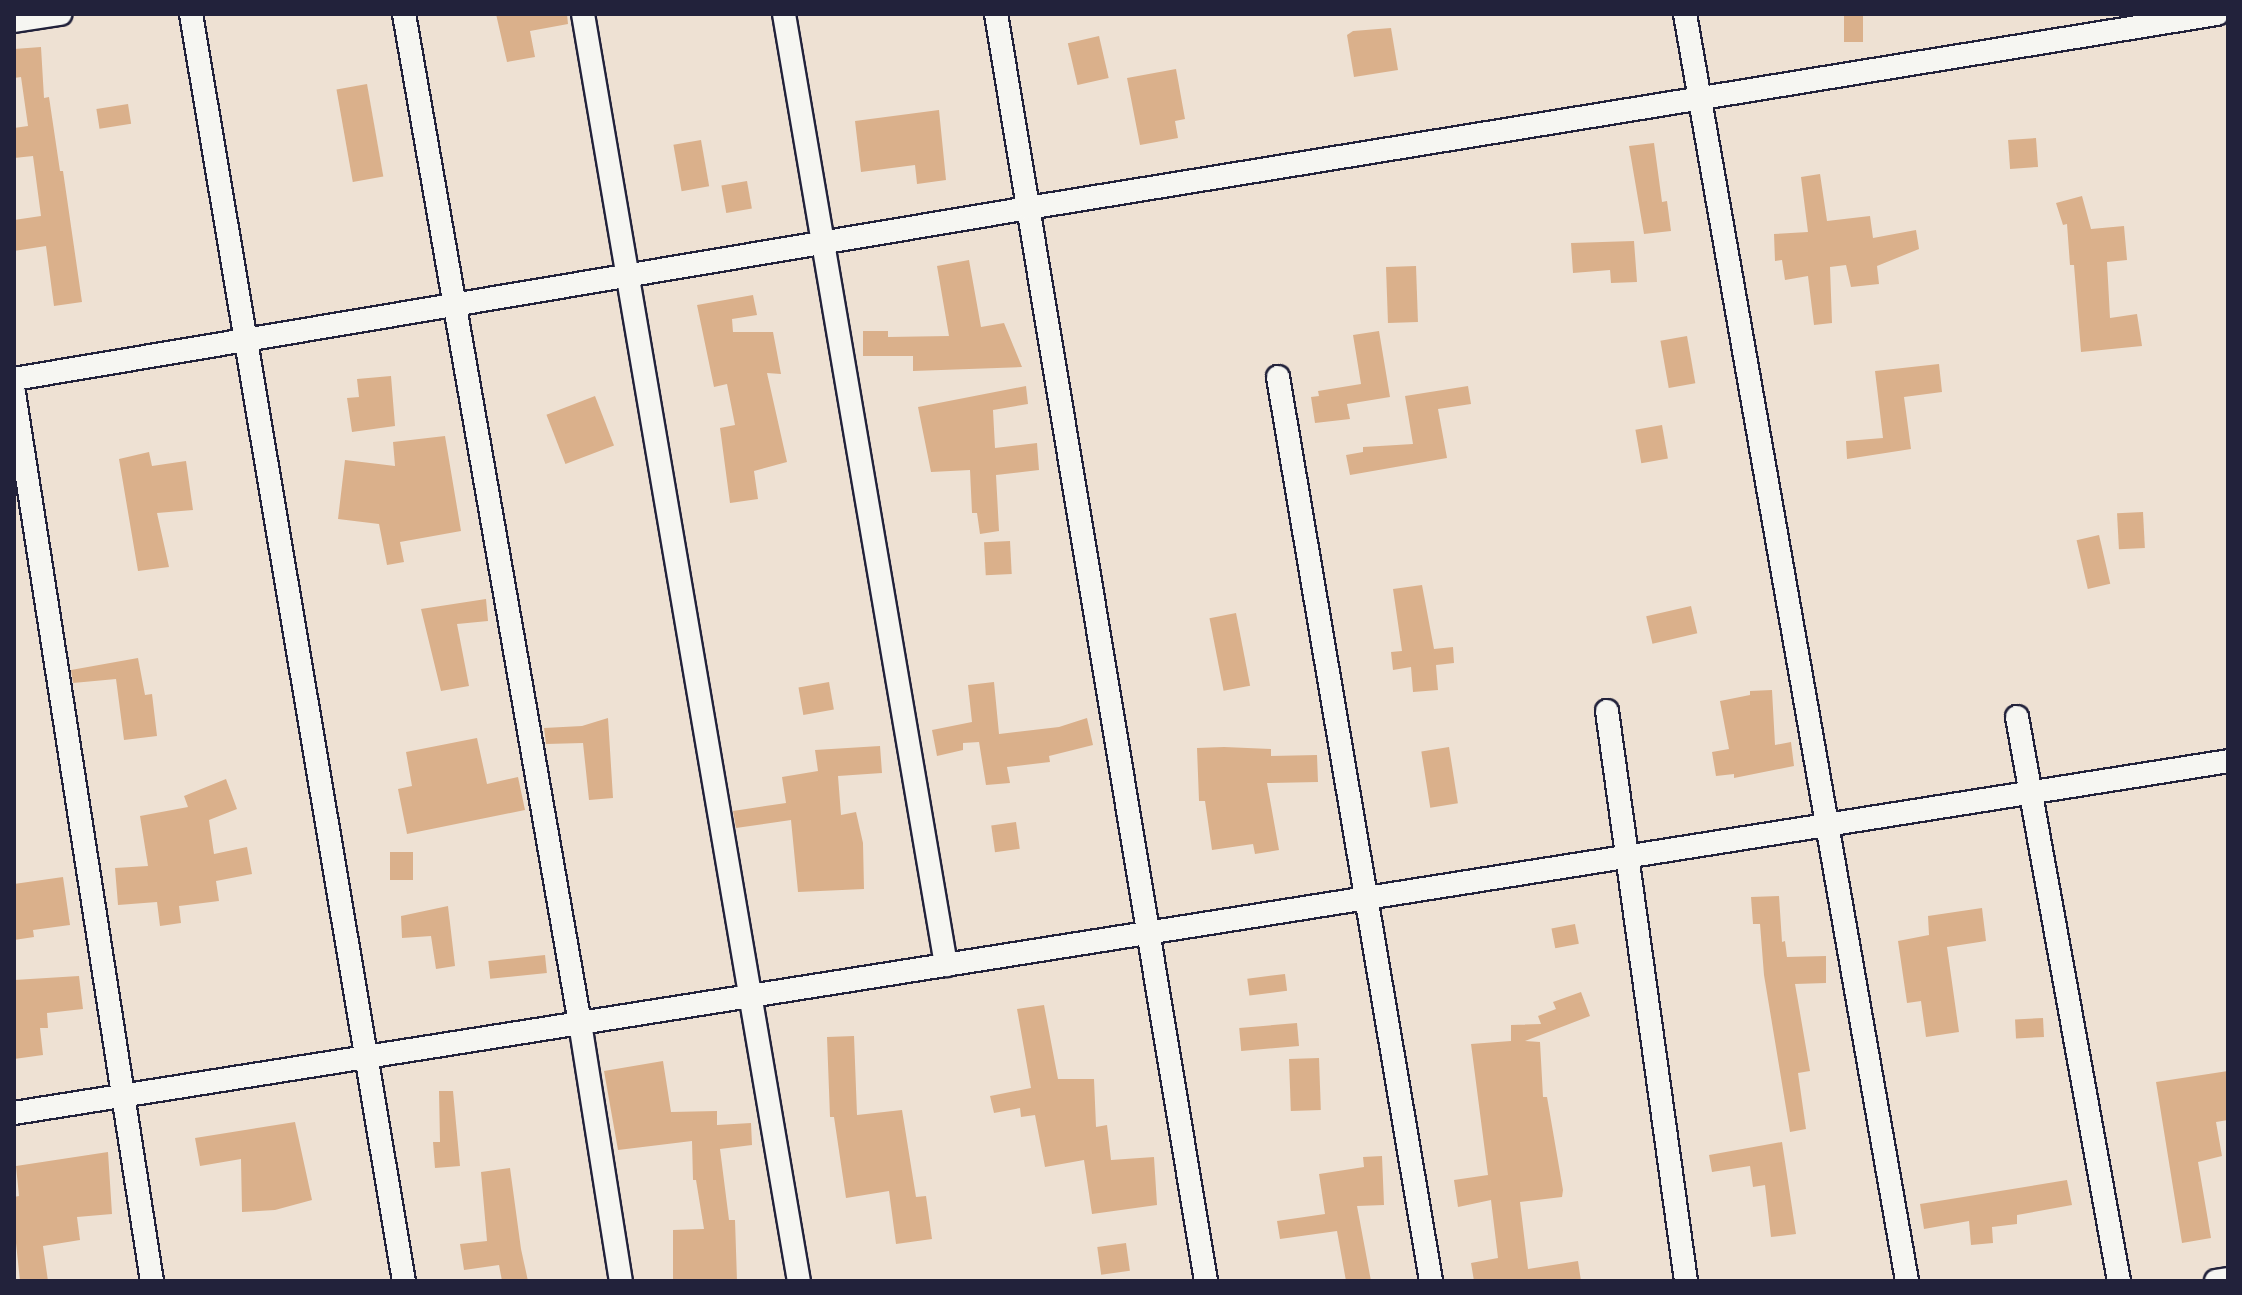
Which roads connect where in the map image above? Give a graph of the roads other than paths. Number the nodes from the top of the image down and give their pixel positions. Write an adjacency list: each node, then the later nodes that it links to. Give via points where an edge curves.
1 (60, 14): 9 (street)
2 (191, 14): 15 (street)
3 (404, 14): 14 (street)
4 (583, 14): 13 (street)
5 (784, 14): 12 (street)
6 (996, 14): 11 (street)
7 (1685, 14): 10 (street)
8 (2217, 14): 10 (street)
9 (14, 21)
10 (1700, 98): 11 (street); 23 (street)
11 (1028, 208): 12 (street); 26 (street)
12 (823, 243): 13 (street); 27 (street)
13 (627, 276): 14 (street); 28 (street)
14 (455, 305): 15 (street); 29 (street)
15 (246, 340): 17 (street); 30 (street)
16 (1278, 377): 25 (street)
17 (14, 379)
18 (14, 393): 31 (street)
19 (1607, 711): 24 (street)
20 (2017, 717): 22 (street)
21 (2228, 761): 22 (street)
22 (2031, 792): 23 (street); 42 (street)
23 (1827, 825): 24 (street); 41 (street)
24 (1627, 856): 25 (street); 40 (street)
25 (1367, 898): 26 (street); 39 (street)
26 (1148, 933): 27 (street); 38 (street)
27 (946, 965): 28 (street)
28 (750, 996): 29 (street); 37 (street)
29 (580, 1023): 30 (street); 36 (street)
30 (366, 1057): 31 (street); 35 (street)
31 (123, 1095): 32 (street); 34 (street)
32 (14, 1113)
33 (2228, 1279): 43 (street)
34 (152, 1281)
35 (404, 1281)
36 (621, 1281)
37 (799, 1281)
38 (1206, 1281)
39 (1431, 1281)
40 (1686, 1281)
41 (1907, 1281)
42 (2119, 1281)
43 (2216, 1281)

